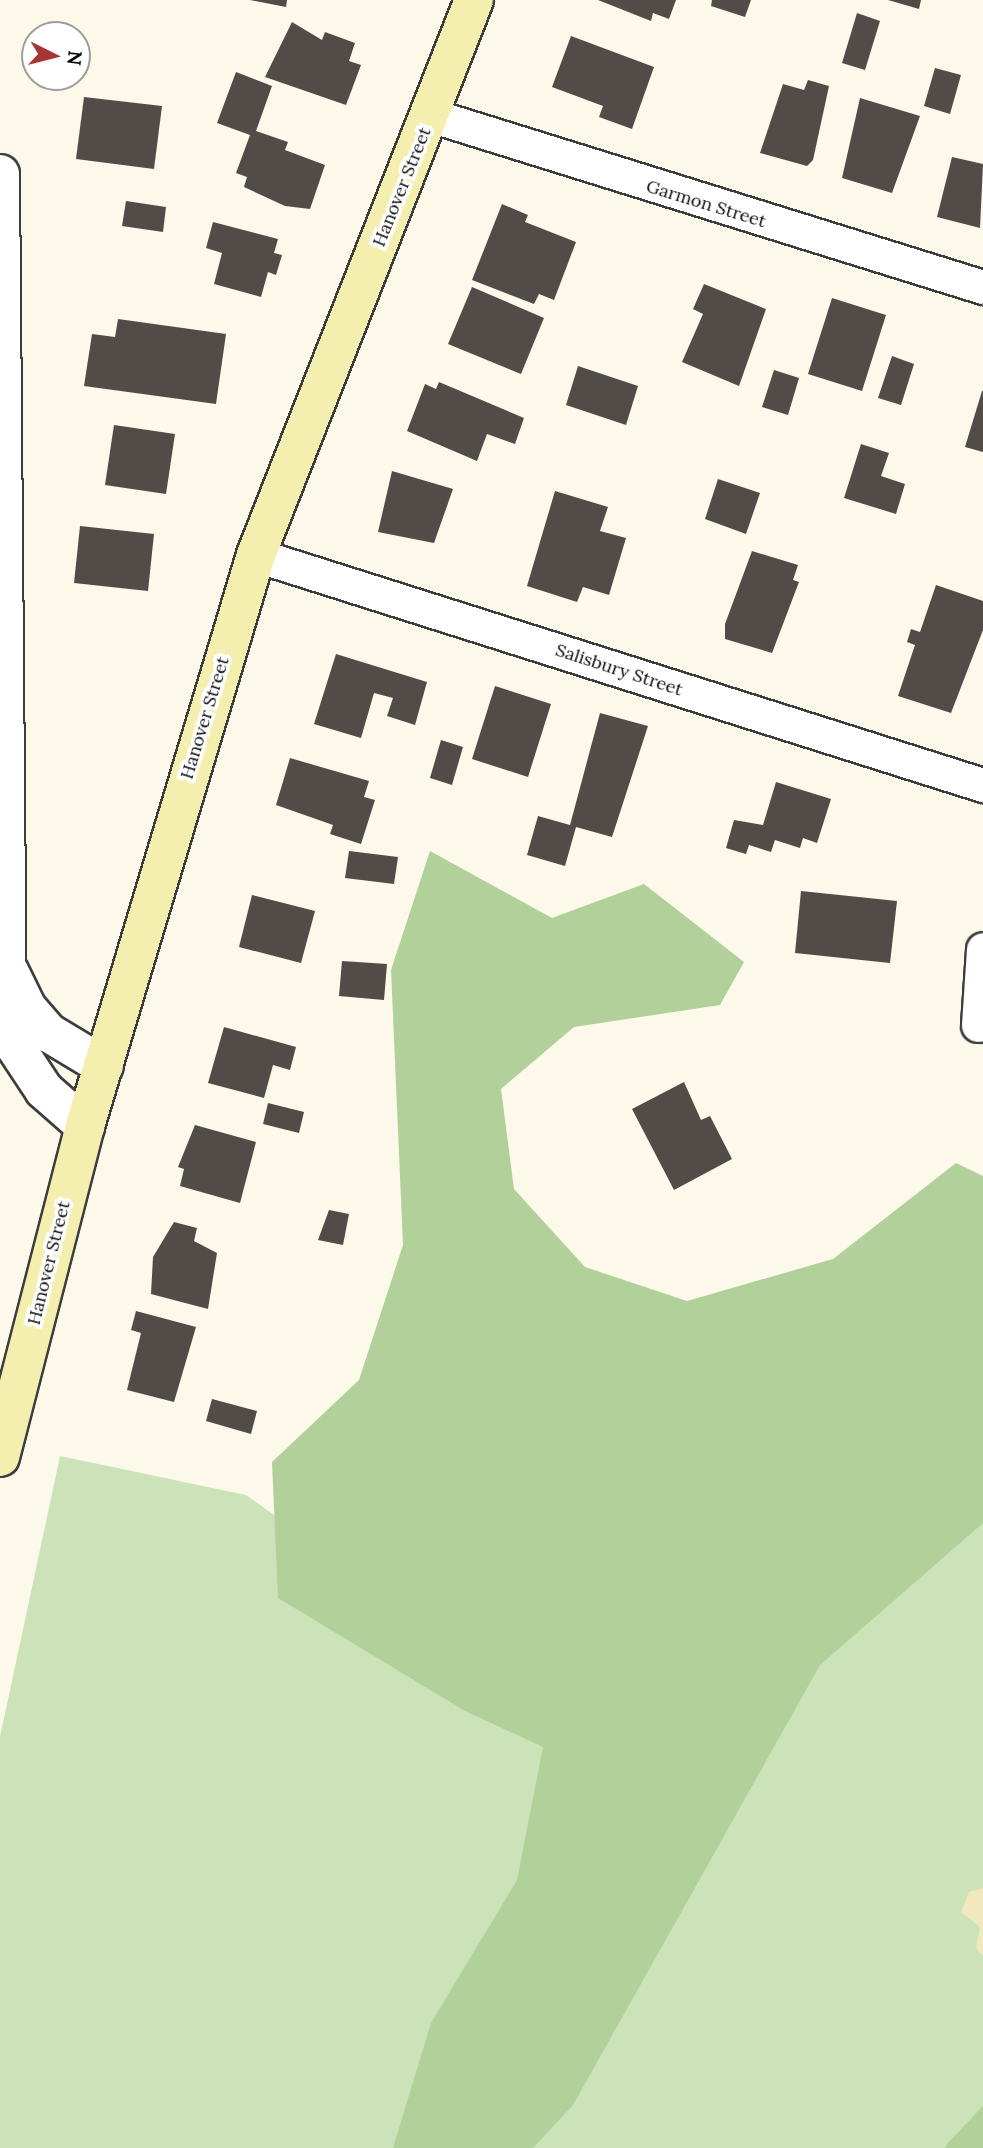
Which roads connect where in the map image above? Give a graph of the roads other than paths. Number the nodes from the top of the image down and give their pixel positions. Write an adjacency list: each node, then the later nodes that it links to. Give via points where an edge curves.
1 (474, 0): 2 (main road, Hanover Street)
2 (430, 115): 4 (street, Garmon Street); 5 (main road, Hanover Street)
3 (0, 174): 6 (street)
4 (983, 287)
5 (256, 555): 7 (street, Salisbury Street); 11 (main road, Hanover Street)
6 (3, 593): 9 (street)
7 (983, 785)
8 (983, 949): 10 (street)
9 (8, 968): 11 (street, via 27,1008 49,1033); 12 (street, via 7,1034 44,1090)
10 (978, 1025)
11 (104, 1066): 12 (main road, Hanover Street)
12 (85, 1126): 13 (main road, Hanover Street)
13 (0, 1457)

